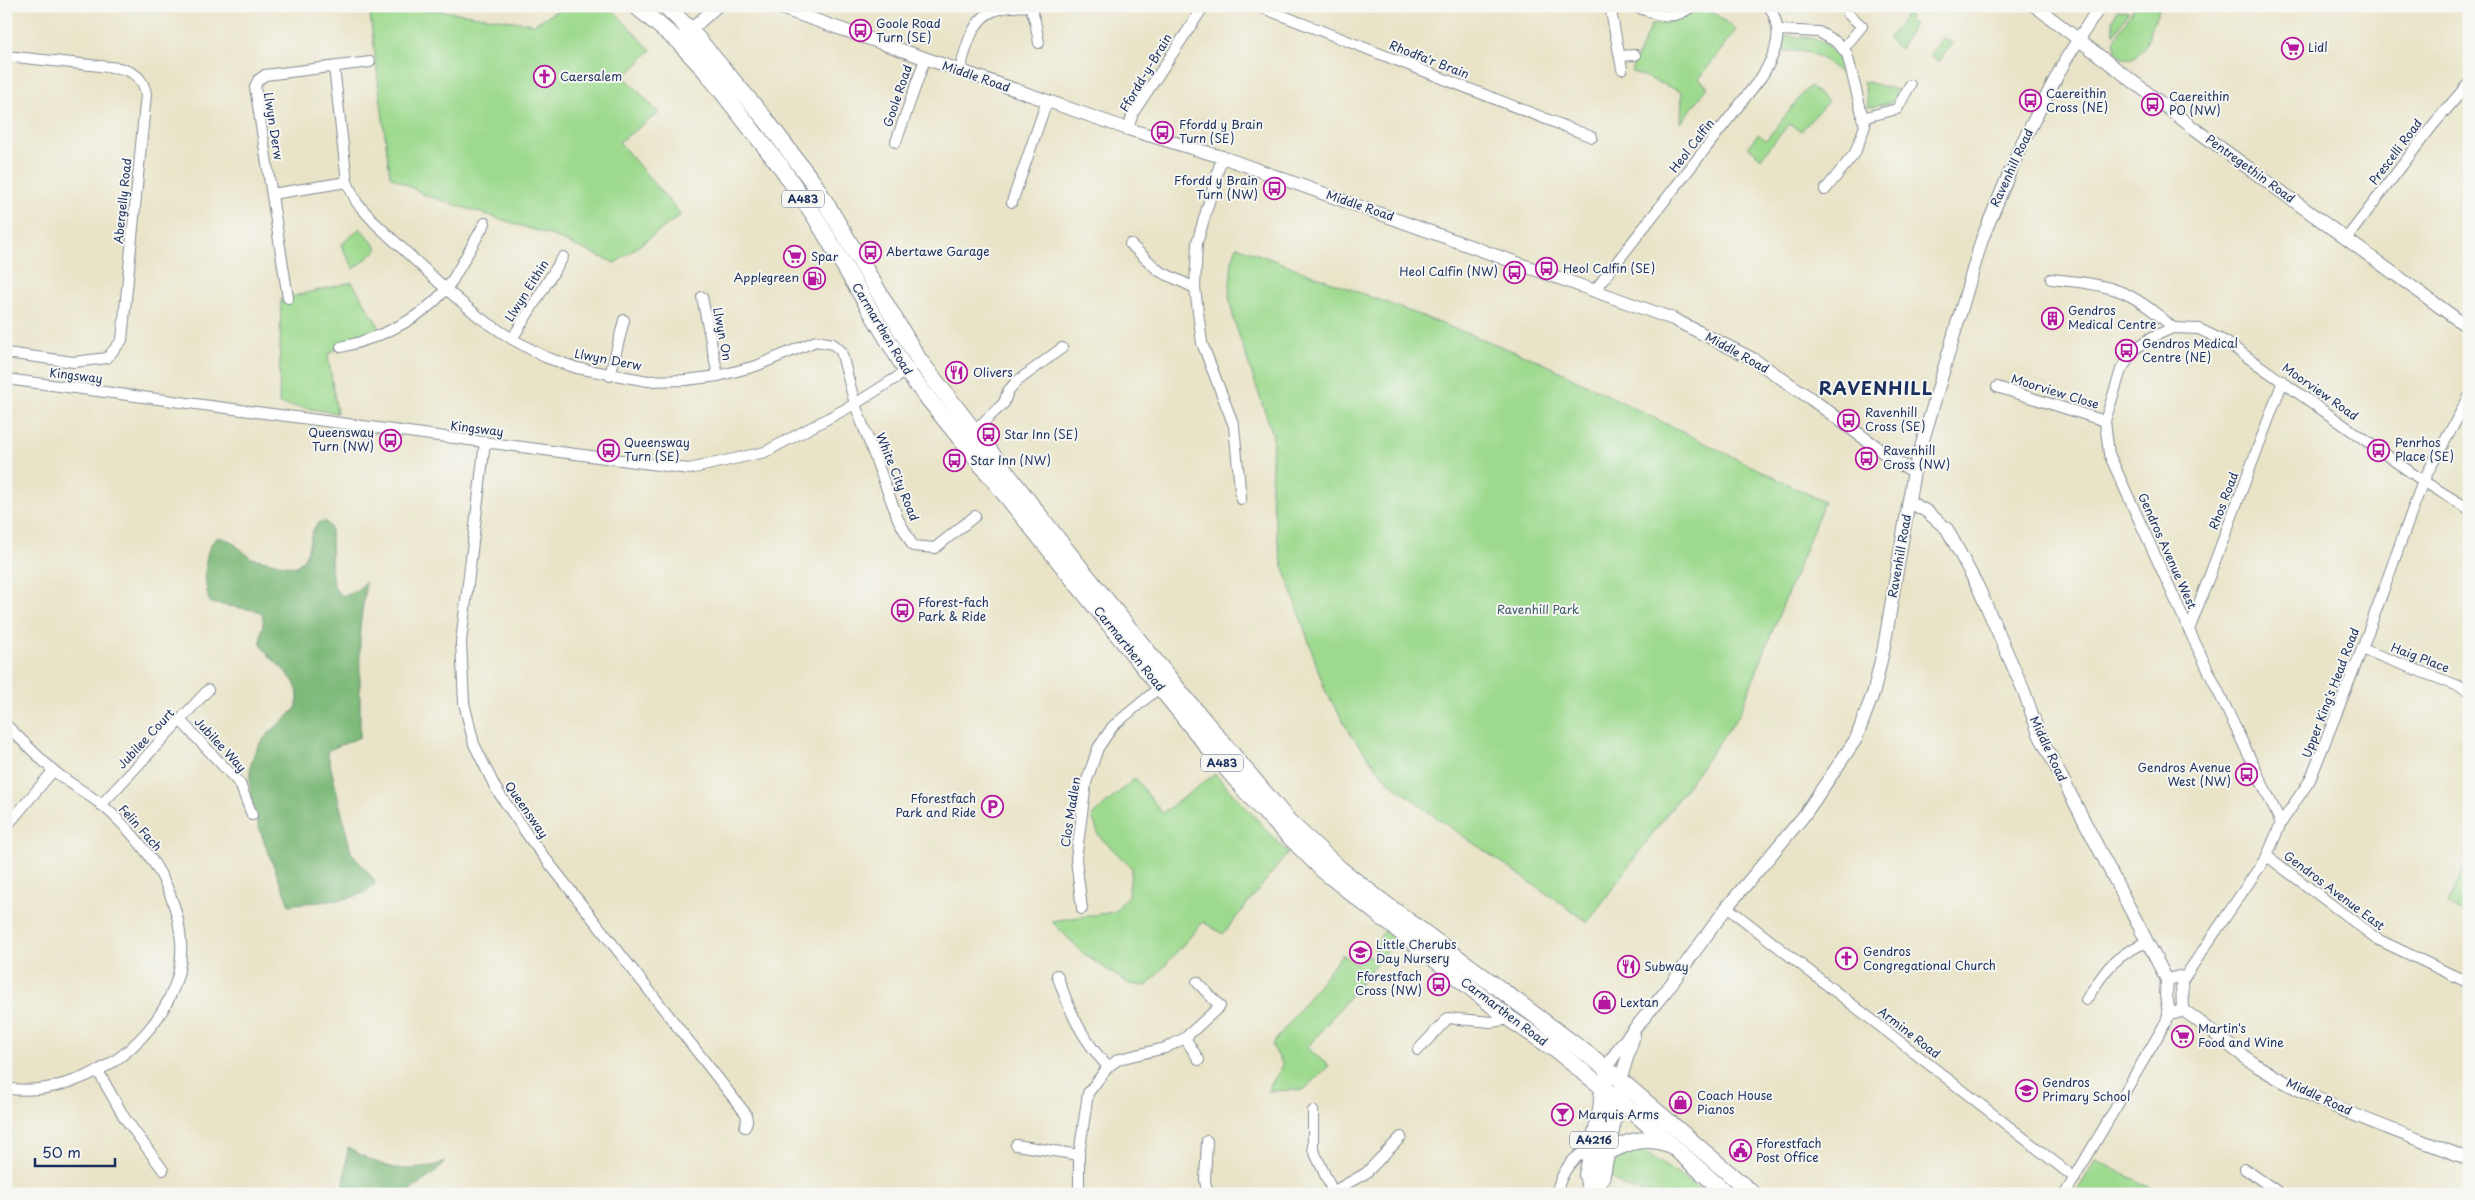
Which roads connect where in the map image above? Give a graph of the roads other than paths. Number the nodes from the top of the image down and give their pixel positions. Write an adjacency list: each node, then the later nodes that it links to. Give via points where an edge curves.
1 (636, 6): 17 (main road, Carmarthen Road / A483)
2 (666, 6): 17 (main road, Carmarthen Road / A483)
3 (717, 6): 17 (street)
4 (775, 6): 24 (street, Middle Road)
5 (1030, 6): 14 (street); 19 (street)
6 (1204, 6): 33 (street, Ffordd-y-Brain, via 1133,113)
7 (1258, 6): 34 (street, Rhodfa'r Brain)
8 (1610, 6): 23 (street)
9 (1635, 6): 10 (street, via 1655,15 1669,16)
10 (1692, 6)
11 (1769, 6): 16 (street)
12 (2035, 6): 18 (street, Pentregethin Road)
13 (2100, 6): 18 (street, Ravenhill Road)
14 (992, 8): 28 (street, via 971,35)
15 (1848, 14): 20 (street, via 1862,26)
16 (1779, 30): 20 (street, via 1819,32); 48 (street, Heol Calfin, via 1770,62 1762,76)
17 (684, 36): 59 (main road, Carmarthen Road / A483, via 766,120 815,185); 60 (main road, Carmarthen Road / A483, via 705,70 803,199)
18 (2080, 41): 42 (street, Pentregethin Road); 71 (street, Ravenhill Road, via 2066,59 2021,145 1990,216)
19 (1039, 43)
20 (1843, 49): 32 (street, via 1847,54)
21 (1635, 55): 23 (street)
22 (6, 56): 58 (street, Abergelly Road, via 128,70 141,79 146,94 122,340 107,358 74,362)
23 (1620, 56): 27 (street)
24 (925, 59): 28 (street, Middle Road); 35 (street, Goole Road)
25 (370, 62): 26 (street, Llwyn Derw)
26 (334, 67): 37 (street, Llwyn Derw); 39 (street, Llwyn Derw, via 265,75 254,87)
27 (1622, 70)
28 (960, 71): 31 (street, Middle Road)
29 (2469, 83): 42 (street, Prescelli Road, via 2432,125)
30 (1910, 85): 32 (street, via 1896,109)
31 (1048, 101): 33 (street, Middle Road); 40 (street)
32 (1862, 118): 38 (street, via 1865,126 1855,153)
33 (1128, 129): 36 (street, Middle Road)
34 (1592, 138)
35 (896, 142)
36 (1222, 157): 46 (street, via 1197,243); 48 (street, Middle Road)
37 (347, 182): 39 (street); 47 (street, Llwyn Derw, via 364,212)
38 (1825, 190)
39 (272, 194): 50 (street, Llwyn Derw)
40 (1012, 202)
41 (486, 222): 47 (street)
42 (2346, 239): 54 (street, Pentregethin Road)
43 (1130, 244): 46 (street, via 1159,271)
44 (563, 257): 55 (street, Llwyn Eithin)
45 (2051, 279): 52 (street, via 2096,284 2125,292 2150,307)
46 (1195, 288): 73 (street, via 1202,343 1234,426)
47 (446, 290): 55 (street, Llwyn Derw); 56 (street, via 388,332)
48 (1596, 290): 71 (street, Middle Road, via 1673,319 1753,359 1898,463)
49 (702, 297): 62 (street, Llwyn On)
50 (288, 298)
51 (624, 320): 61 (street)
52 (2173, 328): 53 (street, Gendros Avenue West); 68 (street, Gendros Avenue West, via 2152,336 2135,349 2121,370)
53 (2200, 328): 64 (street, Moorview Road)
54 (2469, 328)
55 (512, 339): 61 (street, Llwyn Derw, via 545,357)
56 (341, 347)
57 (1062, 348): 69 (street, via 1016,382 1004,403)
58 (6, 353)
59 (920, 360): 60 (street, Kingsway); 69 (main road, Carmarthen Road / A483)
60 (907, 372): 67 (street, Kingsway); 79 (main road, Carmarthen Road / A483)
61 (610, 376): 62 (street, Llwyn Derw, via 648,381)
62 (718, 376): 67 (street, Llwyn Derw, via 756,366 816,341 827,342 840,350)
63 (6, 379): 70 (street, Kingsway)
64 (2283, 381): 72 (street, Moorview Road); 77 (street, Rhos Road)
65 (1996, 387): 68 (street, Moorview Close)
66 (2469, 397): 72 (street, Upper King's Head Road)
67 (855, 404): 70 (street, Kingsway, via 764,452 690,469); 76 (street, White City Road, via 898,519 913,546 935,548)
68 (2105, 421): 77 (street, Gendros Avenue West, via 2109,454)
69 (974, 431): 107 (main road, Carmarthen Road / A483, via 1165,674 1289,822 1362,886)
70 (485, 442): 114 (street, Queensway, via 461,642 464,703 474,744 496,789 531,840 746,1114)
71 (1914, 471): 74 (street, Ravenhill Road)
72 (2423, 481): 75 (street, Moorview Road); 78 (street, Upper King's Head Road)
73 (1242, 499)
74 (1909, 502): 90 (street, Ravenhill Road, via 1884,647 1874,690 1856,739 1803,817); 92 (street, Middle Road, via 1926,511 1947,529 1978,587 2024,689 2039,734)
75 (2469, 510)
76 (975, 516)
77 (2188, 630): 87 (street, Gendros Avenue West)
78 (2362, 649): 81 (street, Haig Place); 87 (street, Upper King's Head Road, via 2316,768)
79 (1160, 687): 91 (street, Clos Madlen, via 1113,726 1098,748 1086,783 1076,859); 101 (main road, Carmarthen Road / A483, via 1257,804 1300,848)
80 (208, 690): 82 (street, Jubilee Court)
81 (2469, 690)
82 (180, 720): 85 (street, Jubilee Court); 86 (street, Jubilee Way, via 240,784)
83 (6, 726): 84 (street, Felin Fach)
84 (54, 771): 85 (street, Felin Fach); 88 (street)
85 (101, 805): 108 (street, Felin Fach, via 157,866 176,907 181,947 178,978 158,1018 128,1051)
86 (252, 815)
87 (2281, 823): 89 (street, Upper King's Head Road)
88 (6, 826)
89 (2267, 856): 95 (street, Upper King's Head Road); 97 (street, Gendros Avenue East, via 2377,939)
90 (1727, 907): 102 (street, Ravenhill Road); 124 (street, Armine Road)
91 (1082, 909)
92 (2146, 942): 94 (street, Middle Road); 98 (street, via 2109,964)
93 (1057, 975): 106 (street, via 1075,1023 1088,1045)
94 (2166, 980): 95 (street, via 2178,977); 100 (street)
95 (2182, 981): 99 (street)
96 (1197, 982): 103 (street, via 1220,1006)
97 (2469, 983)
98 (2086, 1000)
99 (2183, 1010): 100 (street); 121 (street, Middle Road, via 2256,1065 2282,1080 2355,1114)
100 (2169, 1013): 124 (street)
101 (1510, 1018): 104 (street, via 1491,1022 1448,1018); 111 (main road, Carmarthen Road / A483)
102 (1638, 1026): 107 (street, Ravenhill Road); 109 (street, Ravenhill Road)
103 (1185, 1038): 105 (street); 106 (street, via 1165,1048 1120,1059)
104 (1418, 1050)
105 (1199, 1060)
106 (1108, 1067): 120 (street, via 1088,1093)
107 (1606, 1068): 109 (main road, Carmarthen Road / A483); 111 (main road)
108 (98, 1071): 110 (street, Felin Fach, via 58,1085 22,1090); 123 (street, via 124,1117)
109 (1620, 1080): 112 (main road); 131 (main road, Carmarthen Road / A483)
110 (6, 1088)
111 (1603, 1088): 112 (main road, Carmarthen Road / A483); 119 (main road, A4216)
112 (1618, 1100): 118 (main road, Carmarthen Road / A483); 119 (main road, A4216)
113 (1313, 1111): 125 (street, via 1312,1149)
114 (744, 1127)
115 (1401, 1137): 125 (street, via 1366,1173)
116 (1207, 1141): 128 (street, via 1205,1181)
117 (1016, 1145): 120 (street)
118 (1673, 1145): 119 (main road, via 1640,1138); 130 (main road, Carmarthen Road / A483)
119 (1600, 1150): 126 (main road, A4216, via 1601,1179); 129 (street, via 1581,1152 1572,1160)
120 (1078, 1155): 127 (street)
121 (2469, 1159)
122 (2245, 1169): 133 (street)
123 (163, 1170)
124 (2075, 1178): 132 (street)
125 (1331, 1193)
126 (1590, 1193)
127 (1079, 1194)
128 (1208, 1194)
129 (1556, 1194)
130 (1727, 1194)
131 (1753, 1194)
132 (2065, 1194)
133 (2281, 1194)

